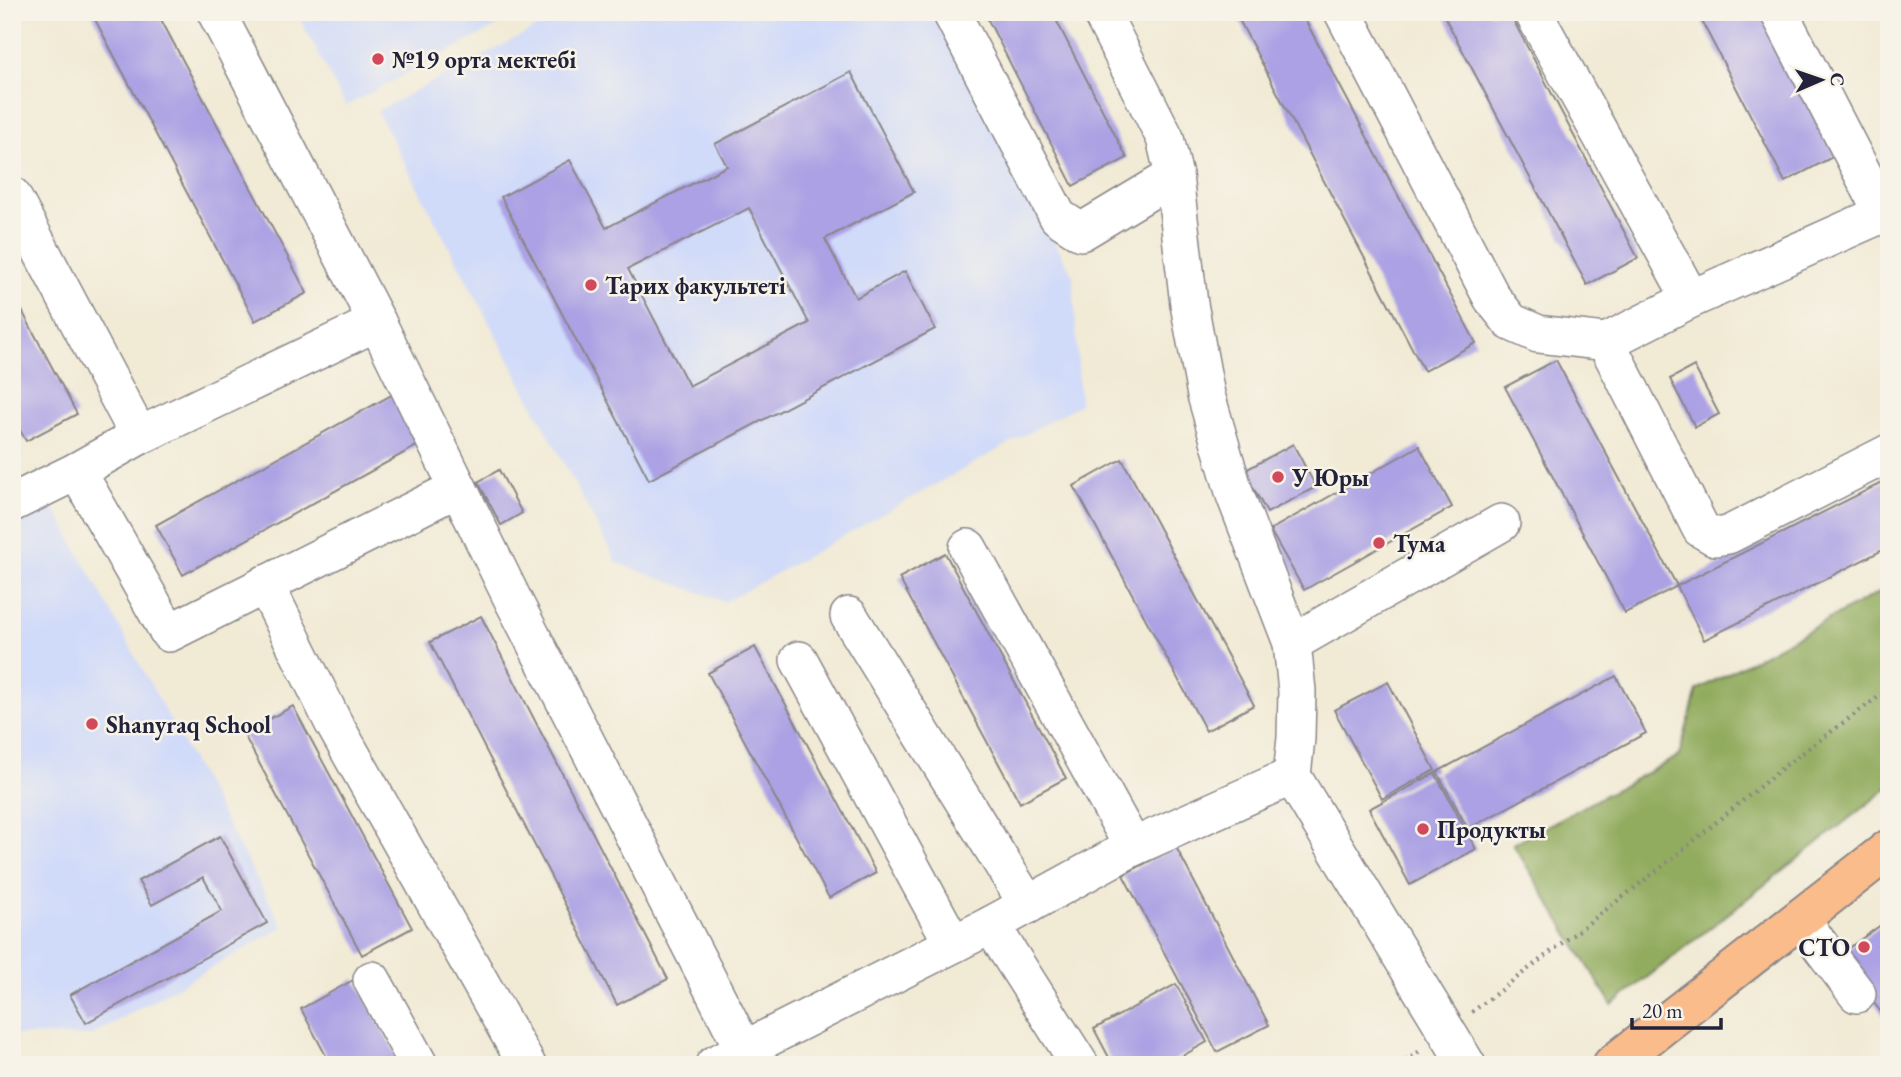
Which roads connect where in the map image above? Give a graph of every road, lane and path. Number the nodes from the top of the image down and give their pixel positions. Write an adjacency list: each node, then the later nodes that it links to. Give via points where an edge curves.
1 (216, 12): 11 (lane)
2 (951, 12): 7 (lane, via 1058,217 1081,232)
3 (1101, 12): 7 (lane, via 1165,138)
4 (1343, 12): 12 (lane, via 1492,298 1511,322 1538,334)
5 (1533, 12): 10 (lane)
6 (1779, 12): 9 (lane)
7 (1174, 176): 22 (lane, via 1189,304 1206,395 1235,495)
8 (12, 197): 13 (lane)
9 (1886, 212): 10 (lane)
10 (1691, 299): 12 (lane)
11 (377, 322): 13 (lane); 16 (lane)
12 (1606, 342): 14 (lane, via 1701,529 1714,537 1728,535)
13 (139, 436): 15 (lane)
14 (1889, 453)
15 (77, 471): 17 (lane); 20 (lane, via 169,632)
16 (458, 488): 20 (lane); 35 (lane)
17 (12, 503)
18 (1501, 523): 22 (lane)
19 (968, 548): 26 (lane)
20 (265, 584): 37 (lane, via 333,722)
21 (849, 616): 28 (lane)
22 (1292, 643): 25 (lane, via 1297,691)
23 (799, 660): 31 (lane)
24 (1889, 689): 34 (path)
25 (1292, 776): 26 (lane); 34 (lane)
26 (1133, 847): 28 (lane)
27 (1889, 849): 29 (main road)
28 (1028, 905): 30 (lane)
29 (1800, 919): 33 (lane); 41 (main road)
30 (990, 925): 31 (lane); 38 (lane)
31 (953, 944): 35 (lane)
32 (372, 980): 36 (lane)
33 (1857, 994)
34 (1446, 1031): 39 (path); 40 (lane)
35 (729, 1057)
36 (419, 1065)
37 (527, 1065)
38 (1080, 1065)
39 (1400, 1065)
40 (1467, 1065)
41 (1612, 1065)

